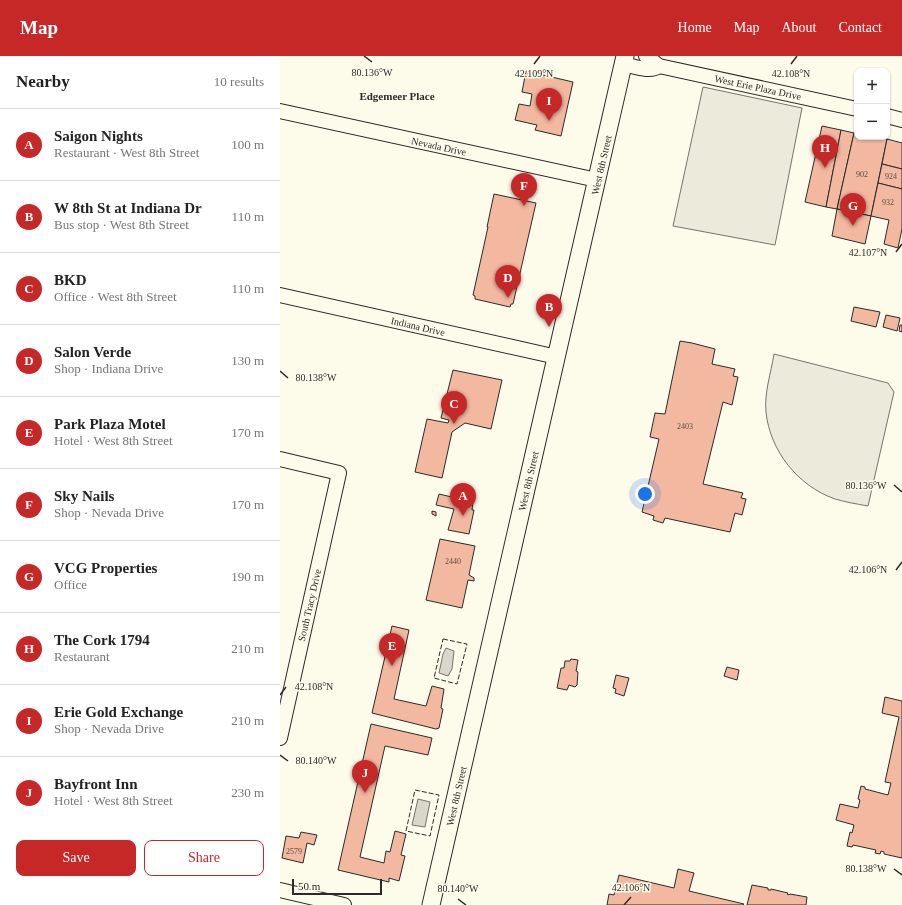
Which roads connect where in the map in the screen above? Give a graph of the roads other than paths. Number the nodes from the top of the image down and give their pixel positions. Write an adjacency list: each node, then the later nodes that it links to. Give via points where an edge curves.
1 (646, 56): 3 (street, West Erie Plaza Drive)
2 (624, 60): 3 (street, West Erie Plaza Drive, via 651,69); 8 (main road, West 8th Street)
3 (659, 66): 4 (street, West Erie Plaza Drive)
4 (854, 108)
5 (280, 112): 8 (street, Nevada Drive)
6 (890, 117): 7 (street)
7 (902, 120)
8 (597, 180): 10 (main road, West 8th Street)
9 (280, 295): 10 (street, Indiana Drive)
10 (557, 357): 15 (main road, West 8th Street)
11 (280, 459): 12 (street, South Tracy Drive, via 339,473)
12 (280, 738)
13 (280, 890): 14 (street)
14 (344, 905)
15 (431, 905)

